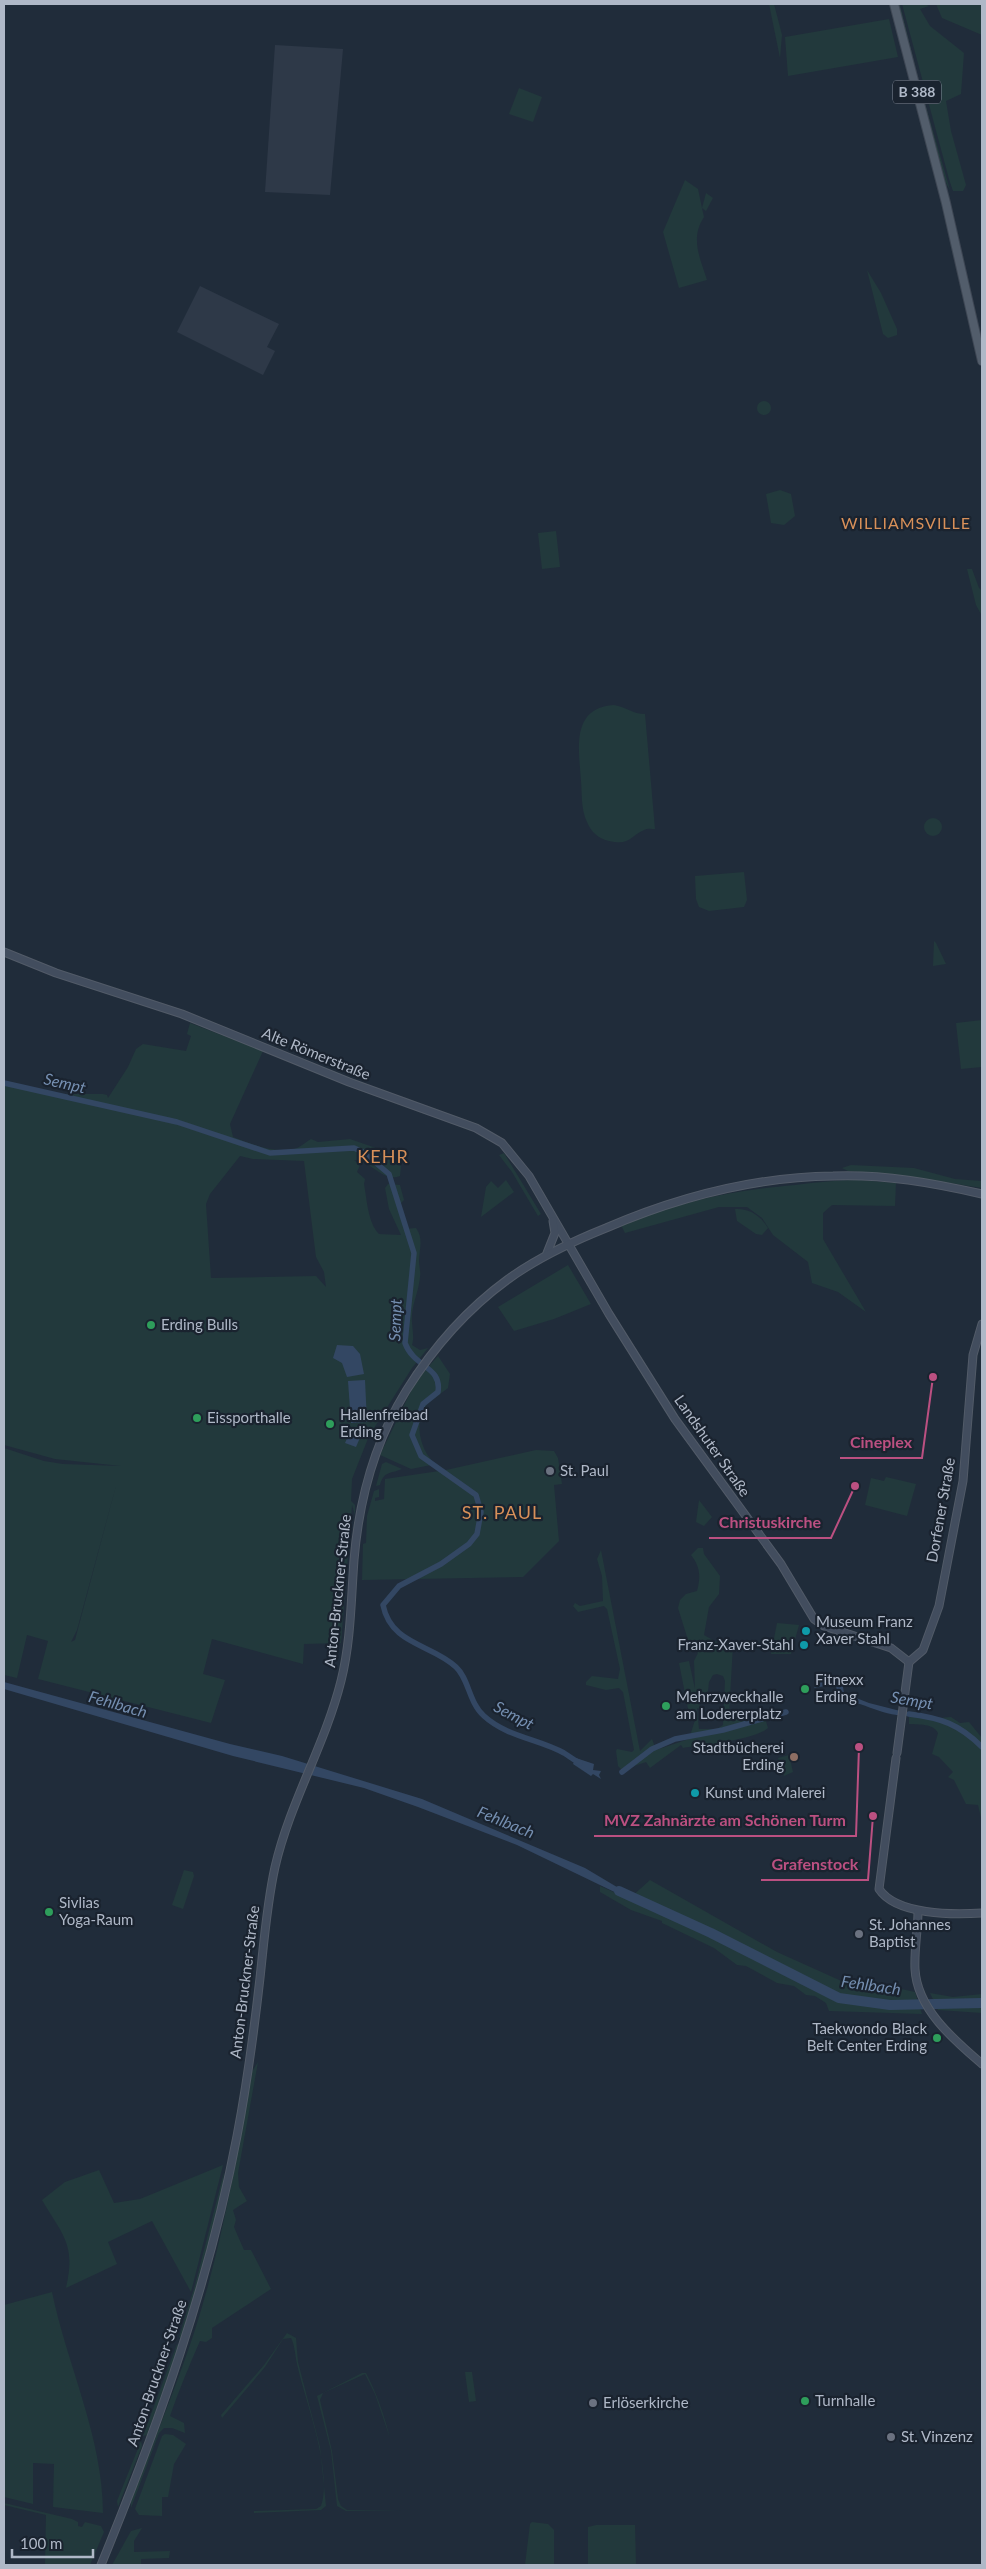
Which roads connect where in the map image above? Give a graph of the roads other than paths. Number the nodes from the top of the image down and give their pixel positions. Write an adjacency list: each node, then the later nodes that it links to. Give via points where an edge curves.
1 (894, 4): 2 (main road, B 388, via 946,203)
2 (982, 361)
3 (4, 952): 5 (main road, Alte Römerstraße, via 56,973 182,1014 355,1084 476,1128 499,1141 519,1161)
4 (982, 1194): 6 (main road, Anton-Bruckner-Straße, via 900,1179 837,1175 805,1177 703,1194 648,1210)
5 (553, 1218): 6 (main road, Alte Römerstraße); 7 (main road, via 555,1233)
6 (569, 1244): 7 (main road, Anton-Bruckner-Straße); 9 (main road, Landshuter Straße, via 675,1419 781,1564 814,1620 891,1648)
7 (546, 1255): 13 (main road, Anton-Bruckner-Straße, via 476,1305 448,1333 418,1372 385,1429 368,1476 357,1536 346,1656 336,1699 282,1840 274,1874 242,2109 208,2264 168,2388)
8 (982, 1324): 9 (main road, Dorfener Straße, via 973,1355 963,1481 939,1606 923,1650)
9 (909, 1662): 10 (main road, via 880,1889 887,1900)
10 (918, 1911): 11 (main road); 12 (main road, via 915,1970 924,1998 953,2038)
11 (982, 1913)
12 (982, 2064)
13 (101, 2565)

